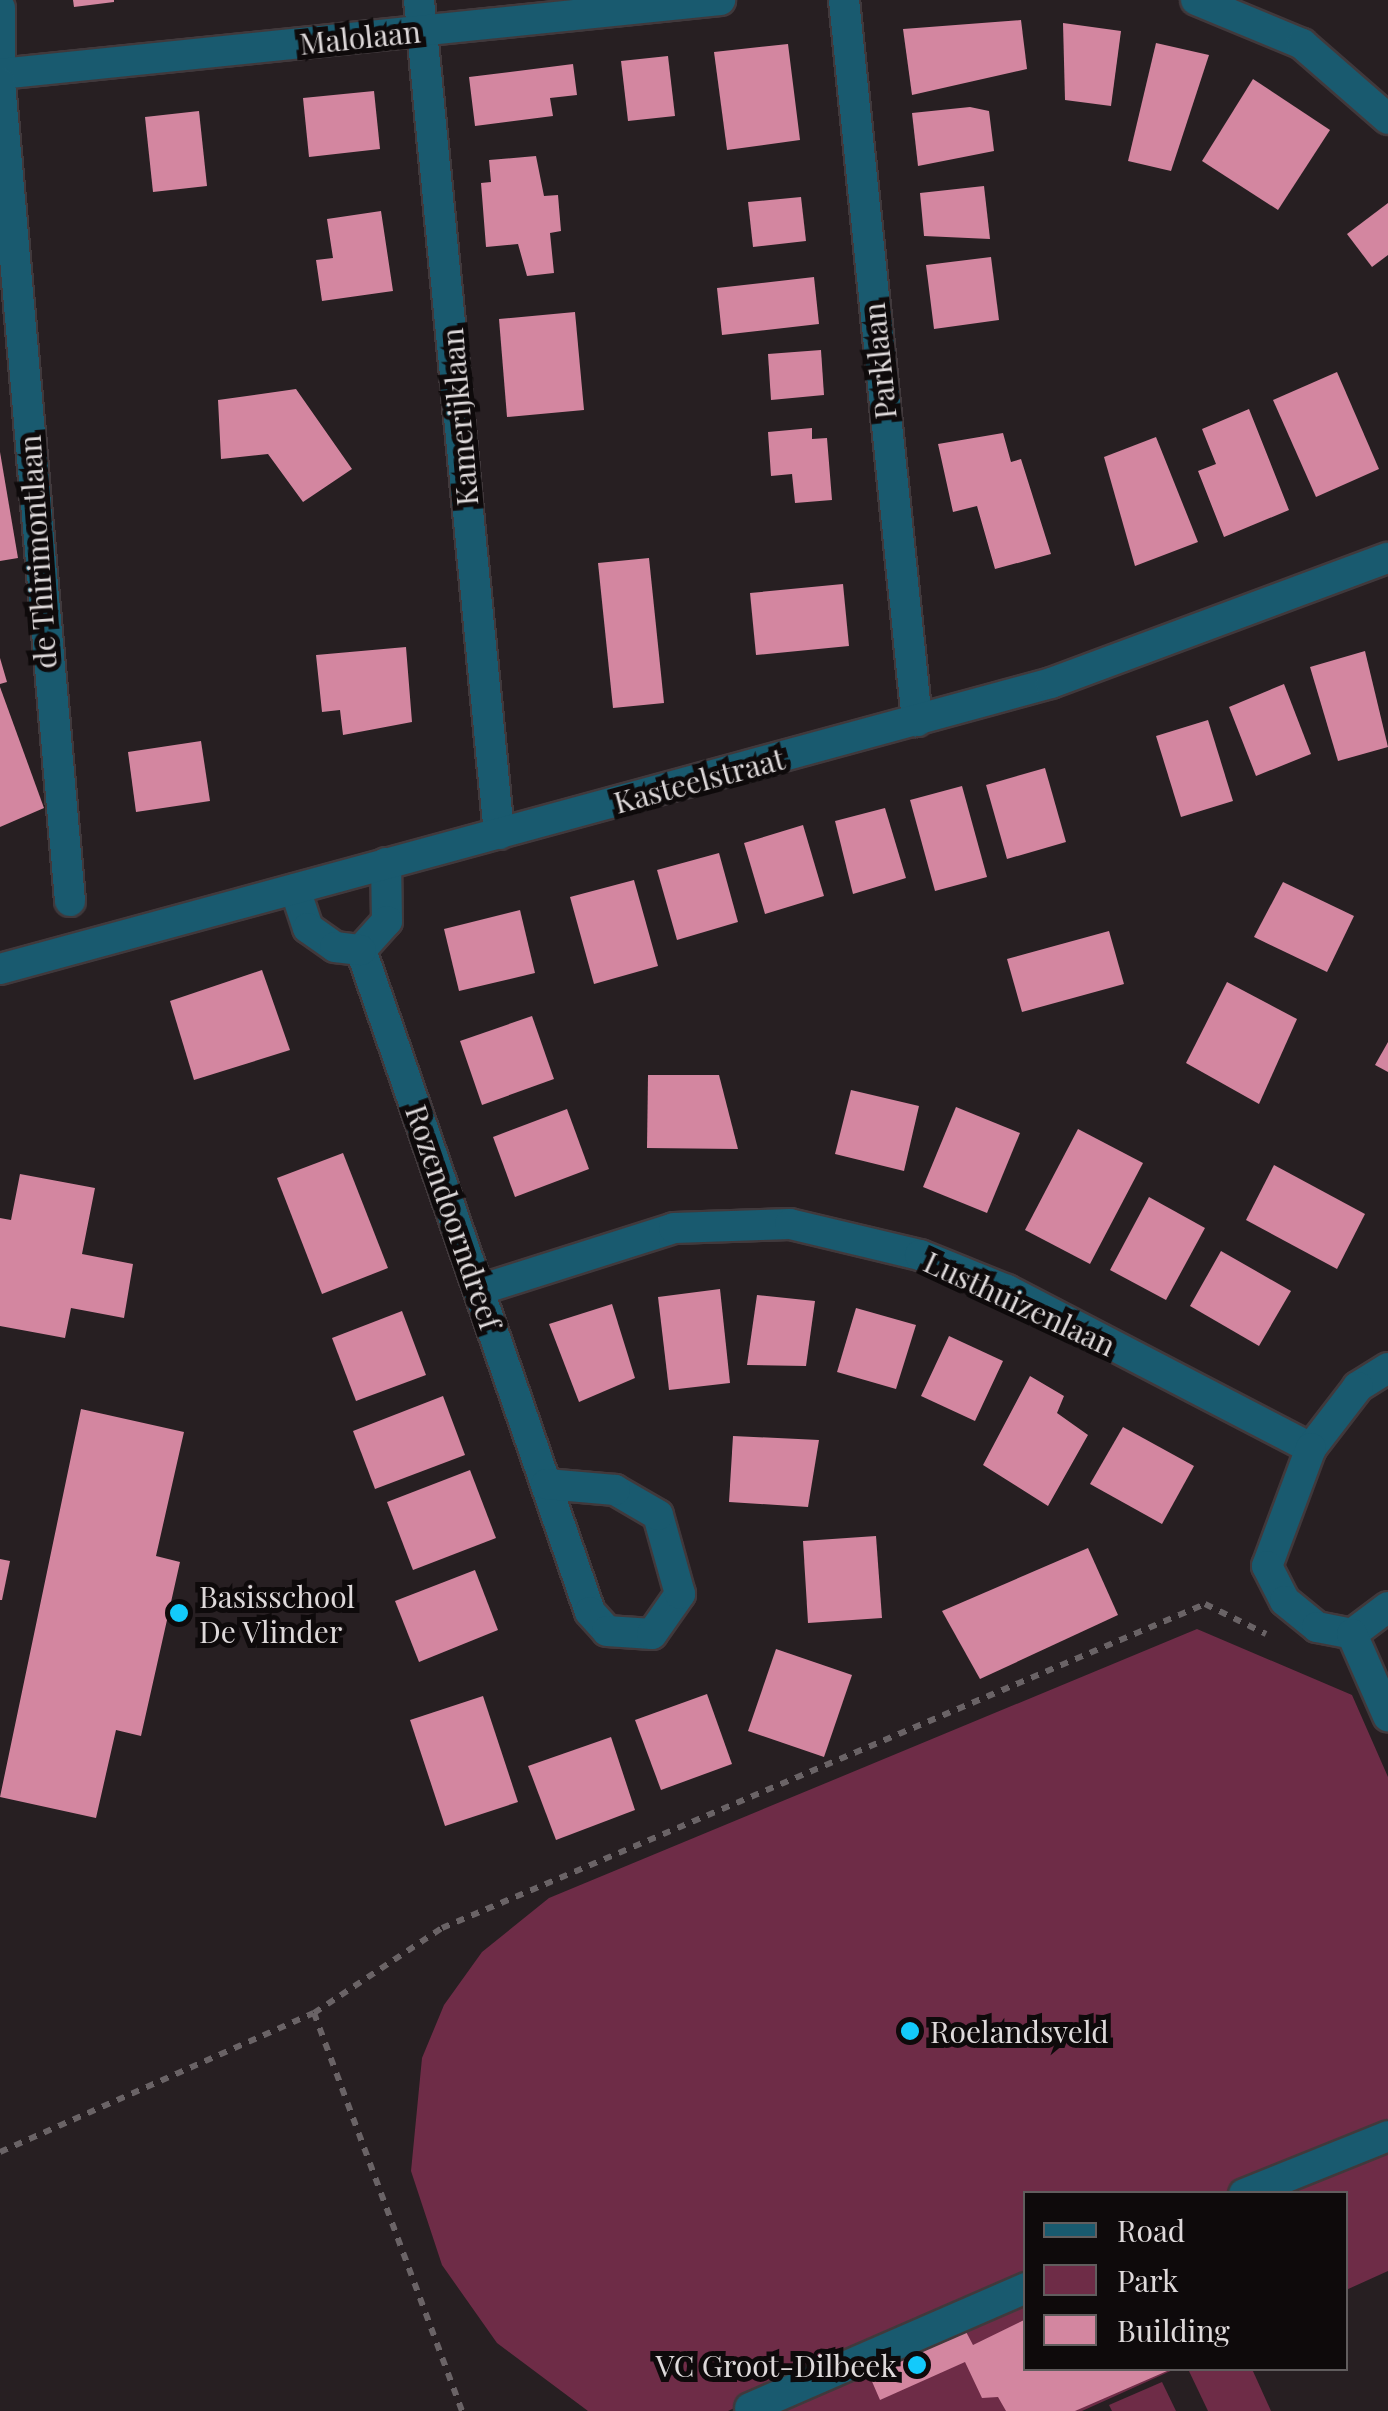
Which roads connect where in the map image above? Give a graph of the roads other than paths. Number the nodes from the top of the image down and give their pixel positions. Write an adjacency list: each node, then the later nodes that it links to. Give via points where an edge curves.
1 (419, 0): 6 (street, Kamerijklaan)
2 (720, 0): 6 (street, Malolaan)
3 (844, 0): 12 (street, Parklaan)
4 (1196, 0): 10 (street, via 1302,44)
5 (0, 8): 7 (street)
6 (422, 31): 8 (street, Malolaan); 13 (street, Kamerijklaan)
7 (0, 65)
8 (0, 74)
9 (0, 83): 16 (street, de Thirimontlaan)
10 (1388, 119)
11 (1388, 558): 12 (street, Kasteelstraat, via 1180,641)
12 (916, 721): 13 (street, Kasteelstraat)
13 (500, 834): 14 (street, Kasteelstraat)
14 (386, 863): 15 (street, Kasteelstraat); 17 (street, via 387,920)
15 (295, 889): 17 (street, via 308,928 335,947); 18 (street, Kasteelstraat)
16 (70, 901)
17 (361, 950): 19 (street, Rozendoorndreef)
18 (0, 970)
19 (479, 1290): 21 (street, Lusthuizenlaan, via 674,1228 790,1224 920,1256 1007,1290); 22 (street, Rozendoorndreef)
20 (1388, 1368): 21 (street, via 1358,1387)
21 (1311, 1448): 24 (street, via 1268,1566 1285,1601 1318,1627)
22 (546, 1484): 22 (street, Rozendoorndreef, via 590,1612 607,1631 652,1634 680,1594 658,1515 628,1494)
23 (1388, 1606): 24 (street)
24 (1352, 1634): 25 (street)
25 (1388, 1716)
26 (1388, 2136): 27 (street)
27 (1251, 2191)
28 (1023, 2289): 29 (street)
29 (750, 2408)

